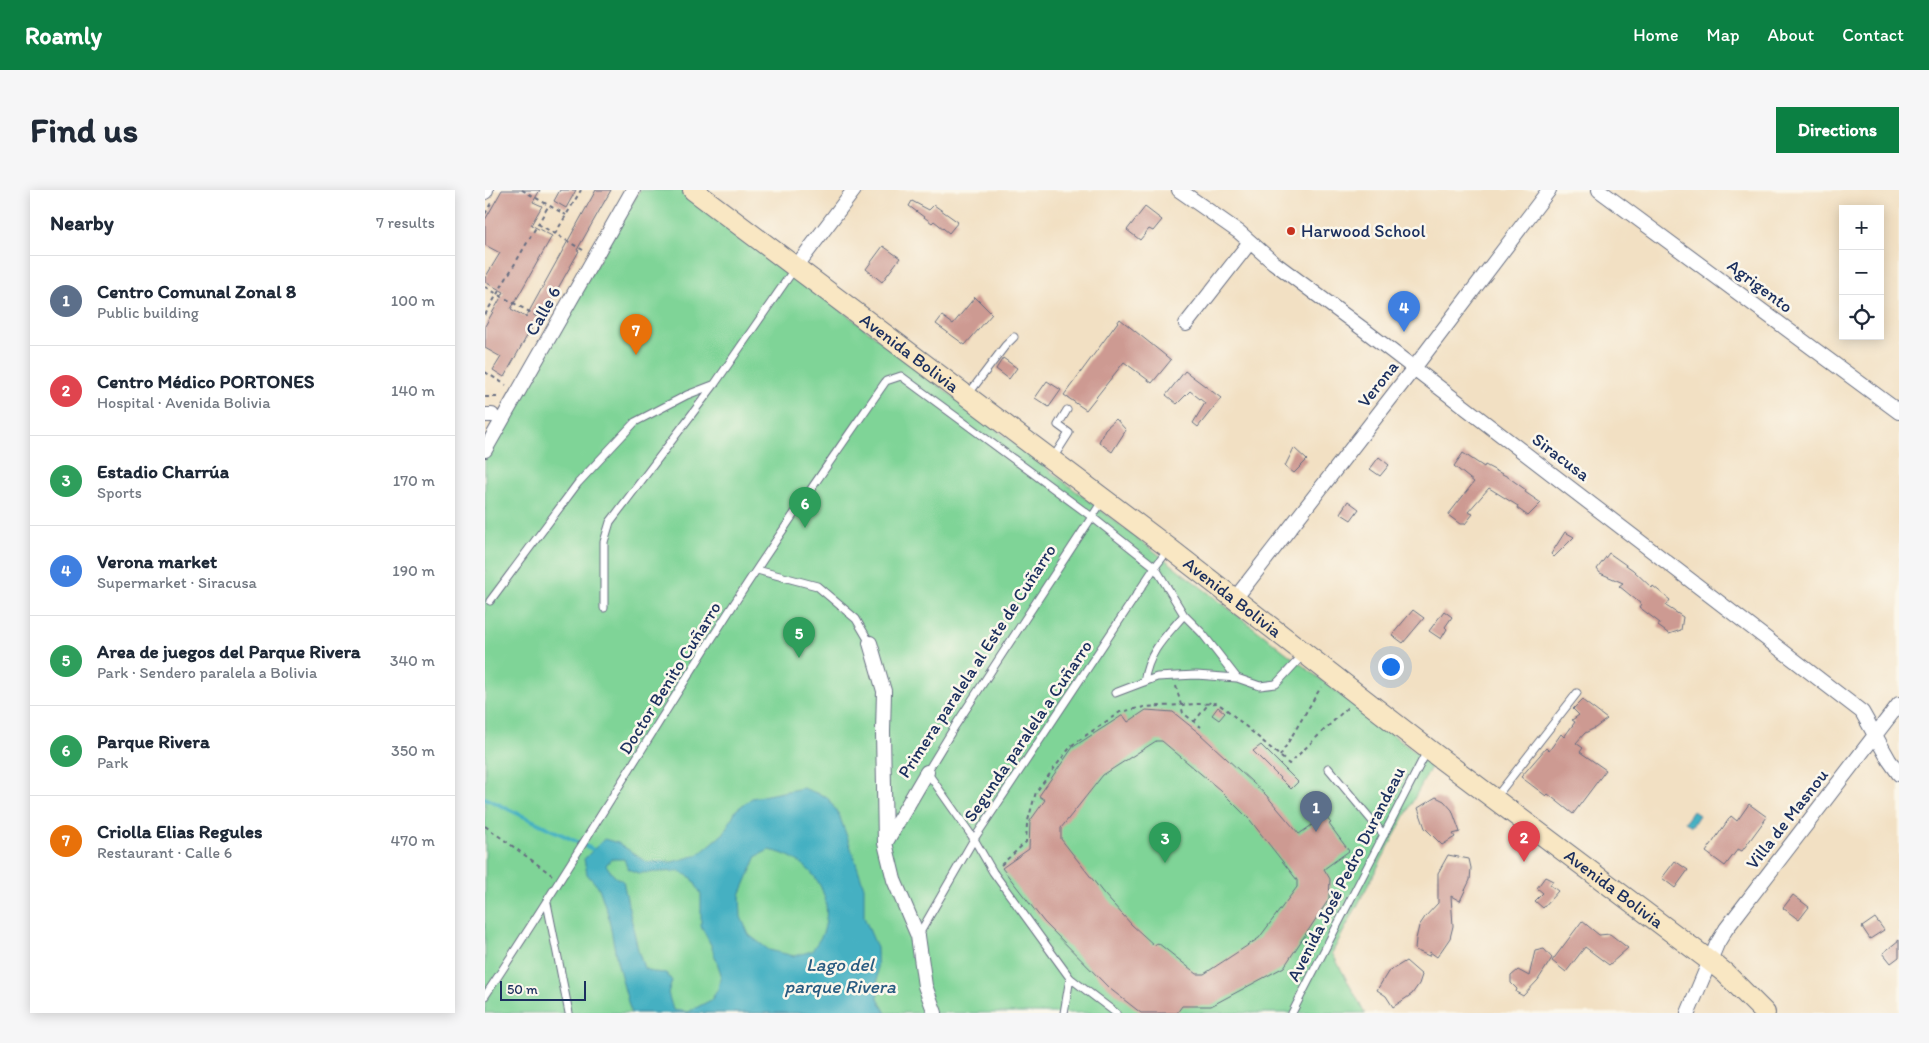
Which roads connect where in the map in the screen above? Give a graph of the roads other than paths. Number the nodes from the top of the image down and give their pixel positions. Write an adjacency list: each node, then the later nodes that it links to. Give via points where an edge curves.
1 (633, 190): 16 (street, Calle 6)
2 (693, 190): 8 (street, Avenida Bolivia)
3 (854, 190): 8 (street)
4 (1179, 190): 7 (street, Siracusa)
5 (1549, 190): 11 (street, Verona)
6 (1599, 190): 15 (street, Agrigento)
7 (1250, 242): 9 (street); 11 (street, Siracusa)
8 (795, 268): 12 (lane); 13 (street, Avenida Bolivia)
9 (1186, 324)
10 (1014, 337): 13 (lane)
11 (1414, 368): 23 (street, Verona); 34 (street, Siracusa, via 1862,712)
12 (714, 384): 24 (lane, via 635,422 579,483); 25 (lane, via 610,522 604,542)
13 (966, 397): 17 (street, Avenida Bolivia)
14 (1067, 410): 17 (lane, via 1058,425 1069,433)
15 (1899, 412)
16 (485, 450)
17 (1051, 461): 18 (street, Avenida Bolivia)
18 (1103, 500): 19 (lane, Primera paralela al Este de Cuñarro); 20 (street, Avenida Bolivia)
19 (1092, 517): 21 (lane); 22 (lane, Doctor Benito Cuñarro, via 901,376 887,380); 37 (lane, Primera paralela al Este de Cuñarro)
20 (1169, 548): 21 (lane, Segunda paralela a Cuñarro); 23 (street, Avenida Bolivia)
21 (1155, 567): 26 (lane); 41 (lane, Segunda paralela a Cuñarro)
22 (757, 570): 27 (lane, via 817,586 856,619); 43 (lane, Doctor Benito Cuñarro)
23 (1234, 600): 28 (street, Avenida Bolivia)
24 (490, 601)
25 (604, 608)
26 (1185, 615): 29 (lane); 30 (lane, via 1160,643 1147,664)
27 (870, 643): 42 (street, via 884,691)
28 (1304, 653): 29 (lane, via 1276,684 1260,686); 35 (street, Avenida Bolivia)
29 (1237, 678): 30 (lane, via 1196,675 1157,677)
30 (1144, 682): 31 (lane)
31 (1115, 693)
32 (1577, 694): 39 (lane)
33 (1899, 704): 34 (street, Villa de Masnou)
34 (1876, 735): 38 (street, Siracusa); 45 (street, Villa de Masnou, via 1727,929)
35 (1428, 750): 39 (street, Avenida Bolivia); 40 (lane, Avenida José Pedro Durandeau)
36 (1328, 768): 40 (lane)
37 (927, 772): 41 (lane); 42 (street, Primera paralela al Este de Cuñarro)
38 (1899, 774)
39 (1494, 799): 45 (street, Avenida Bolivia)
40 (1384, 835): 52 (lane, Avenida José Pedro Durandeau)
41 (974, 839): 44 (lane, Segunda paralela a Cuñarro); 46 (lane, via 993,872)
42 (885, 843): 44 (street, via 894,880)
43 (547, 903): 47 (lane, Doctor Benito Cuñarro); 48 (lane)
44 (918, 936): 49 (street, via 925,986)
45 (1710, 960): 53 (street, Villa de Masnou); 54 (street, Avenida Bolivia)
46 (1070, 978): 50 (lane); 51 (lane)
47 (485, 996)
48 (569, 1013)
49 (935, 1013)
50 (1064, 1013)
51 (1116, 1013)
52 (1292, 1013)
53 (1689, 1013)
54 (1765, 1013)

